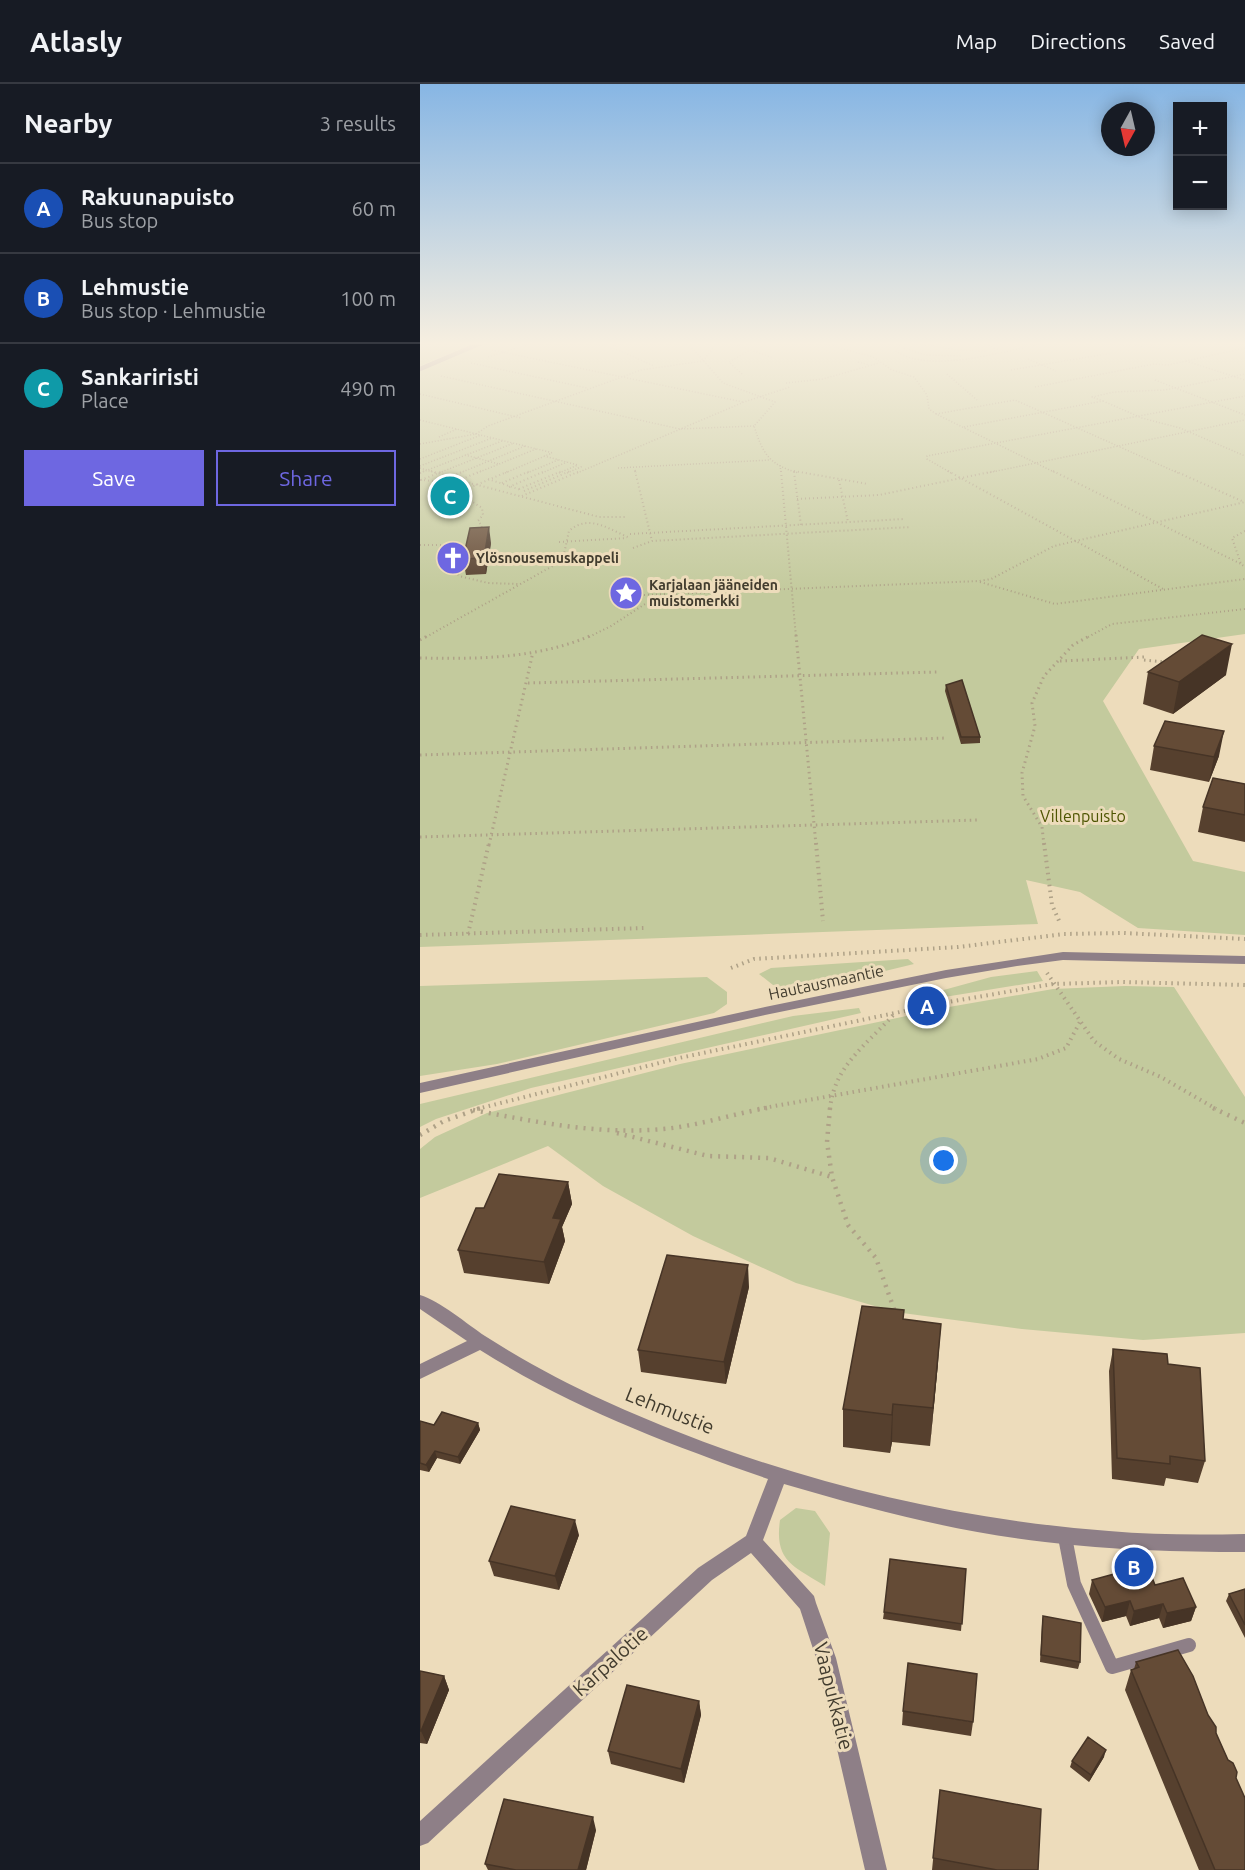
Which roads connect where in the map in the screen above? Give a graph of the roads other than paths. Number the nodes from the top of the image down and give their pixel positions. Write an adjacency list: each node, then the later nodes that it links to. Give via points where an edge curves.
1 (1245, 960): 2 (street, Hautausmaantie, via 1087,956 1017,963 788,1006)
2 (420, 1088)
3 (420, 1301): 4 (street, Lehmustie)
4 (481, 1342): 5 (street); 6 (street, Lehmustie, via 536,1375 601,1406 671,1437)
5 (420, 1372)
6 (778, 1476): 7 (street, Lehmustie, via 917,1514); 8 (street)
7 (1065, 1537): 9 (street, Lehmustie, via 1189,1545); 10 (lane, via 1074,1584 1112,1667)
8 (753, 1542): 11 (street, Karpalotie, via 705,1574); 12 (street, Vaapukkatie, via 807,1603 826,1658)
9 (1245, 1543)
10 (1189, 1645)
11 (420, 1835)
12 (876, 1870)

